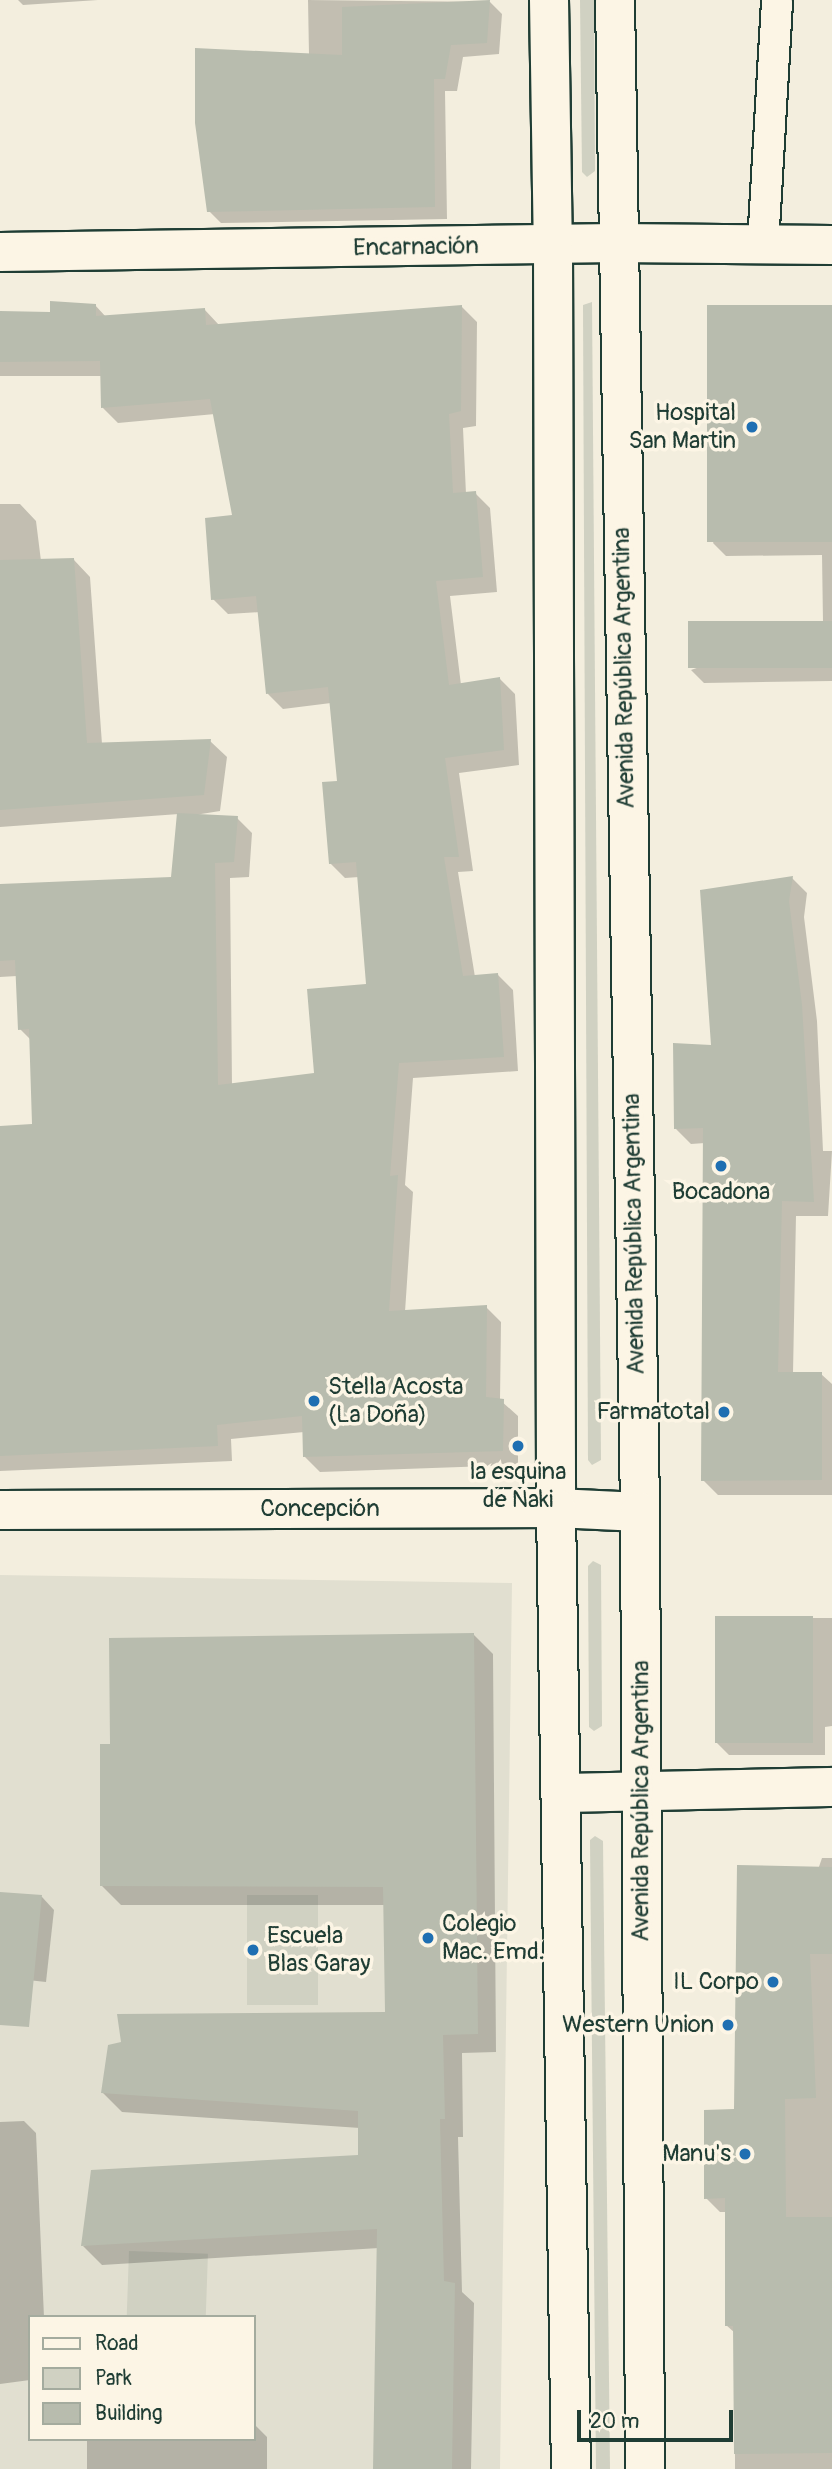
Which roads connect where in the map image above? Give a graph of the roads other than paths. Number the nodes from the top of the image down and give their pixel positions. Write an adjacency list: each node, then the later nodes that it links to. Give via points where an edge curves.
1 (549, 0): 7 (main road)
2 (615, 0): 4 (main road, Avenida República Argentina)
3 (777, 0): 5 (lane)
4 (616, 243): 5 (main road, Encarnación); 7 (main road, Encarnación); 11 (main road, Avenida República Argentina)
5 (763, 244): 6 (main road, Encarnación)
6 (832, 245)
7 (553, 246): 8 (main road, Encarnación); 9 (main road)
8 (0, 252)
9 (556, 1508): 10 (main road, Concepción); 11 (main road, Concepción); 14 (main road)
10 (0, 1510)
11 (640, 1512): 13 (main road, Avenida República Argentina)
12 (832, 1787): 13 (main road)
13 (641, 1791): 14 (main road); 16 (main road, Avenida República Argentina)
14 (563, 1793): 15 (main road)
15 (571, 2469)
16 (645, 2469)

